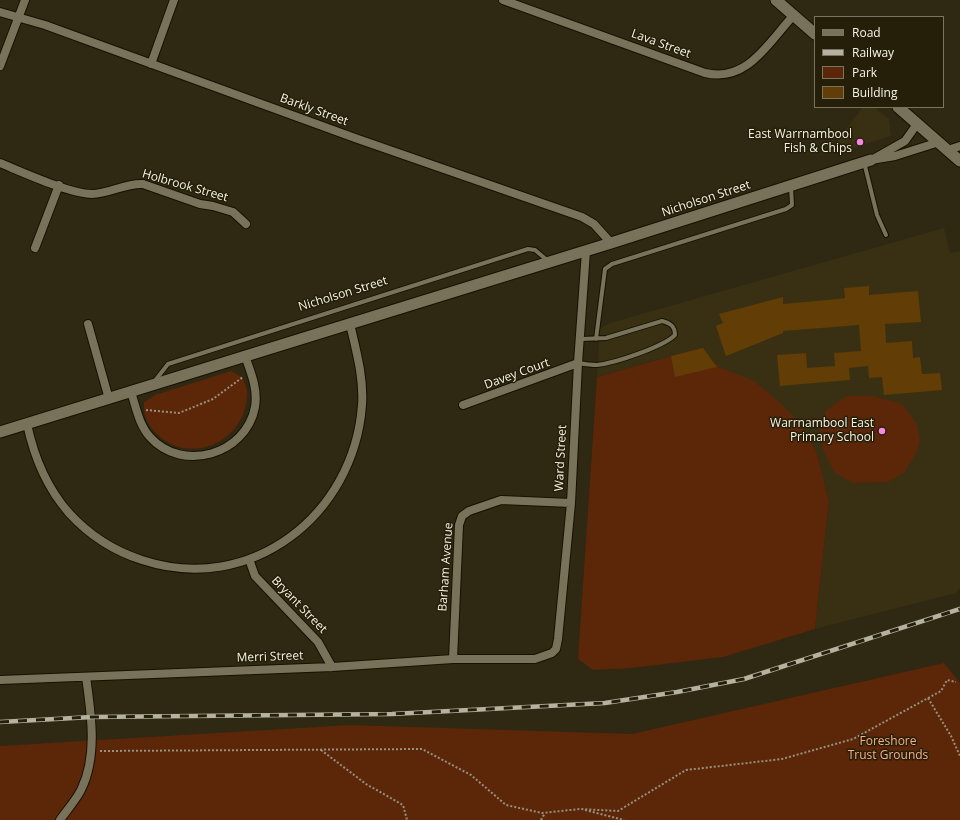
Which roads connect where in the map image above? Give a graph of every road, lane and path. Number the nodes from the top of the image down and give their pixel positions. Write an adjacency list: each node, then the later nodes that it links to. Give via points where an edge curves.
1 (25, 0): 7 (street)
2 (174, 0): 9 (street)
3 (503, 0): 6 (street, Lava Street, via 704,73 720,75 734,73 747,66)
4 (776, 0): 6 (street)
5 (0, 12): 7 (street, Barkly Street)
6 (793, 16): 8 (street)
7 (18, 18): 9 (street, Barkly Street, via 45,25); 10 (street)
8 (814, 33)
9 (151, 64): 23 (street, Barkly Street, via 582,217 594,224)
10 (0, 66)
11 (899, 108): 12 (street)
12 (917, 124): 13 (street); 16 (street, Nicholson Street, via 905,141)
13 (939, 142): 15 (street); 16 (street, Nicholson Street, via 895,156)
14 (960, 146): 15 (street)
15 (948, 150): 17 (street)
16 (867, 161): 19 (street, Nicholson Street); 22 (lane, via 877,215)
17 (960, 161)
18 (0, 163): 20 (street, Holbrook Street)
19 (790, 185): 23 (street, Nicholson Street); 30 (lane, via 792,205 786,210 612,264 605,269)
20 (59, 186): 21 (street, Holbrook Street, via 92,194 143,184 200,204 233,212); 24 (street)
21 (246, 224)
22 (886, 235)
23 (611, 243): 25 (street, Nicholson Street)
24 (35, 248)
25 (586, 251): 26 (street, Nicholson Street); 29 (street, Ward Street)
26 (549, 262): 28 (street, Nicholson Street); 34 (lane, Nicholson Street, via 535,250 528,249 168,364)
27 (88, 324): 36 (street)
28 (350, 324): 31 (street, Nicholson Street); 42 (street, via 359,363 362,403 360,423 348,464 332,495 305,526 279,545)
29 (581, 339): 30 (lane); 32 (street, Ward Street)
30 (596, 339): 32 (lane, via 662,320 669,322 675,330 675,335 663,344 596,365)
31 (245, 356): 33 (street); 34 (street, Nicholson Street)
32 (578, 363): 37 (street, Davey Court); 41 (street, Ward Street)
33 (252, 375): 35 (street, via 255,407 246,429 229,446 206,456 181,455 159,445 144,428); 38 (path, via 242,377 213,399 179,414 162,410)
34 (151, 385): 35 (street, Nicholson Street)
35 (131, 392): 36 (street, Nicholson Street)
36 (110, 398): 39 (street, Nicholson Street)
37 (463, 405)
38 (143, 410)
39 (26, 424): 40 (street, Nicholson Street); 42 (street, via 39,467 60,502 82,526 109,546 152,564 173,567 205,568)
40 (0, 432)
41 (571, 503): 43 (street, Ward Street, via 558,639 556,649); 44 (street, Barham Avenue, via 502,500 468,511 462,516 459,525)
42 (249, 559): 45 (street, Bryant Street, via 255,576 318,642)
43 (541, 658): 44 (street, Merri Street)
44 (453, 659): 45 (street, Merri Street)
45 (332, 667): 46 (street, Merri Street)
46 (86, 677): 47 (street, Merri Street); 51 (street, via 92,717)
47 (0, 680)
48 (956, 682): 49 (path, via 947,680 941,691)
49 (928, 698): 52 (path); 53 (path, via 853,739 782,759 686,770 618,811)
50 (320, 749): 51 (path); 54 (path, via 422,749 471,775 506,805); 56 (path, via 366,784 403,805)
51 (90, 751): 55 (street, via 87,774 81,790)
52 (960, 756)
53 (580, 809): 54 (path); 58 (path)
54 (545, 813): 57 (path)
55 (60, 820)
56 (407, 820)
57 (541, 820)
58 (624, 820)

